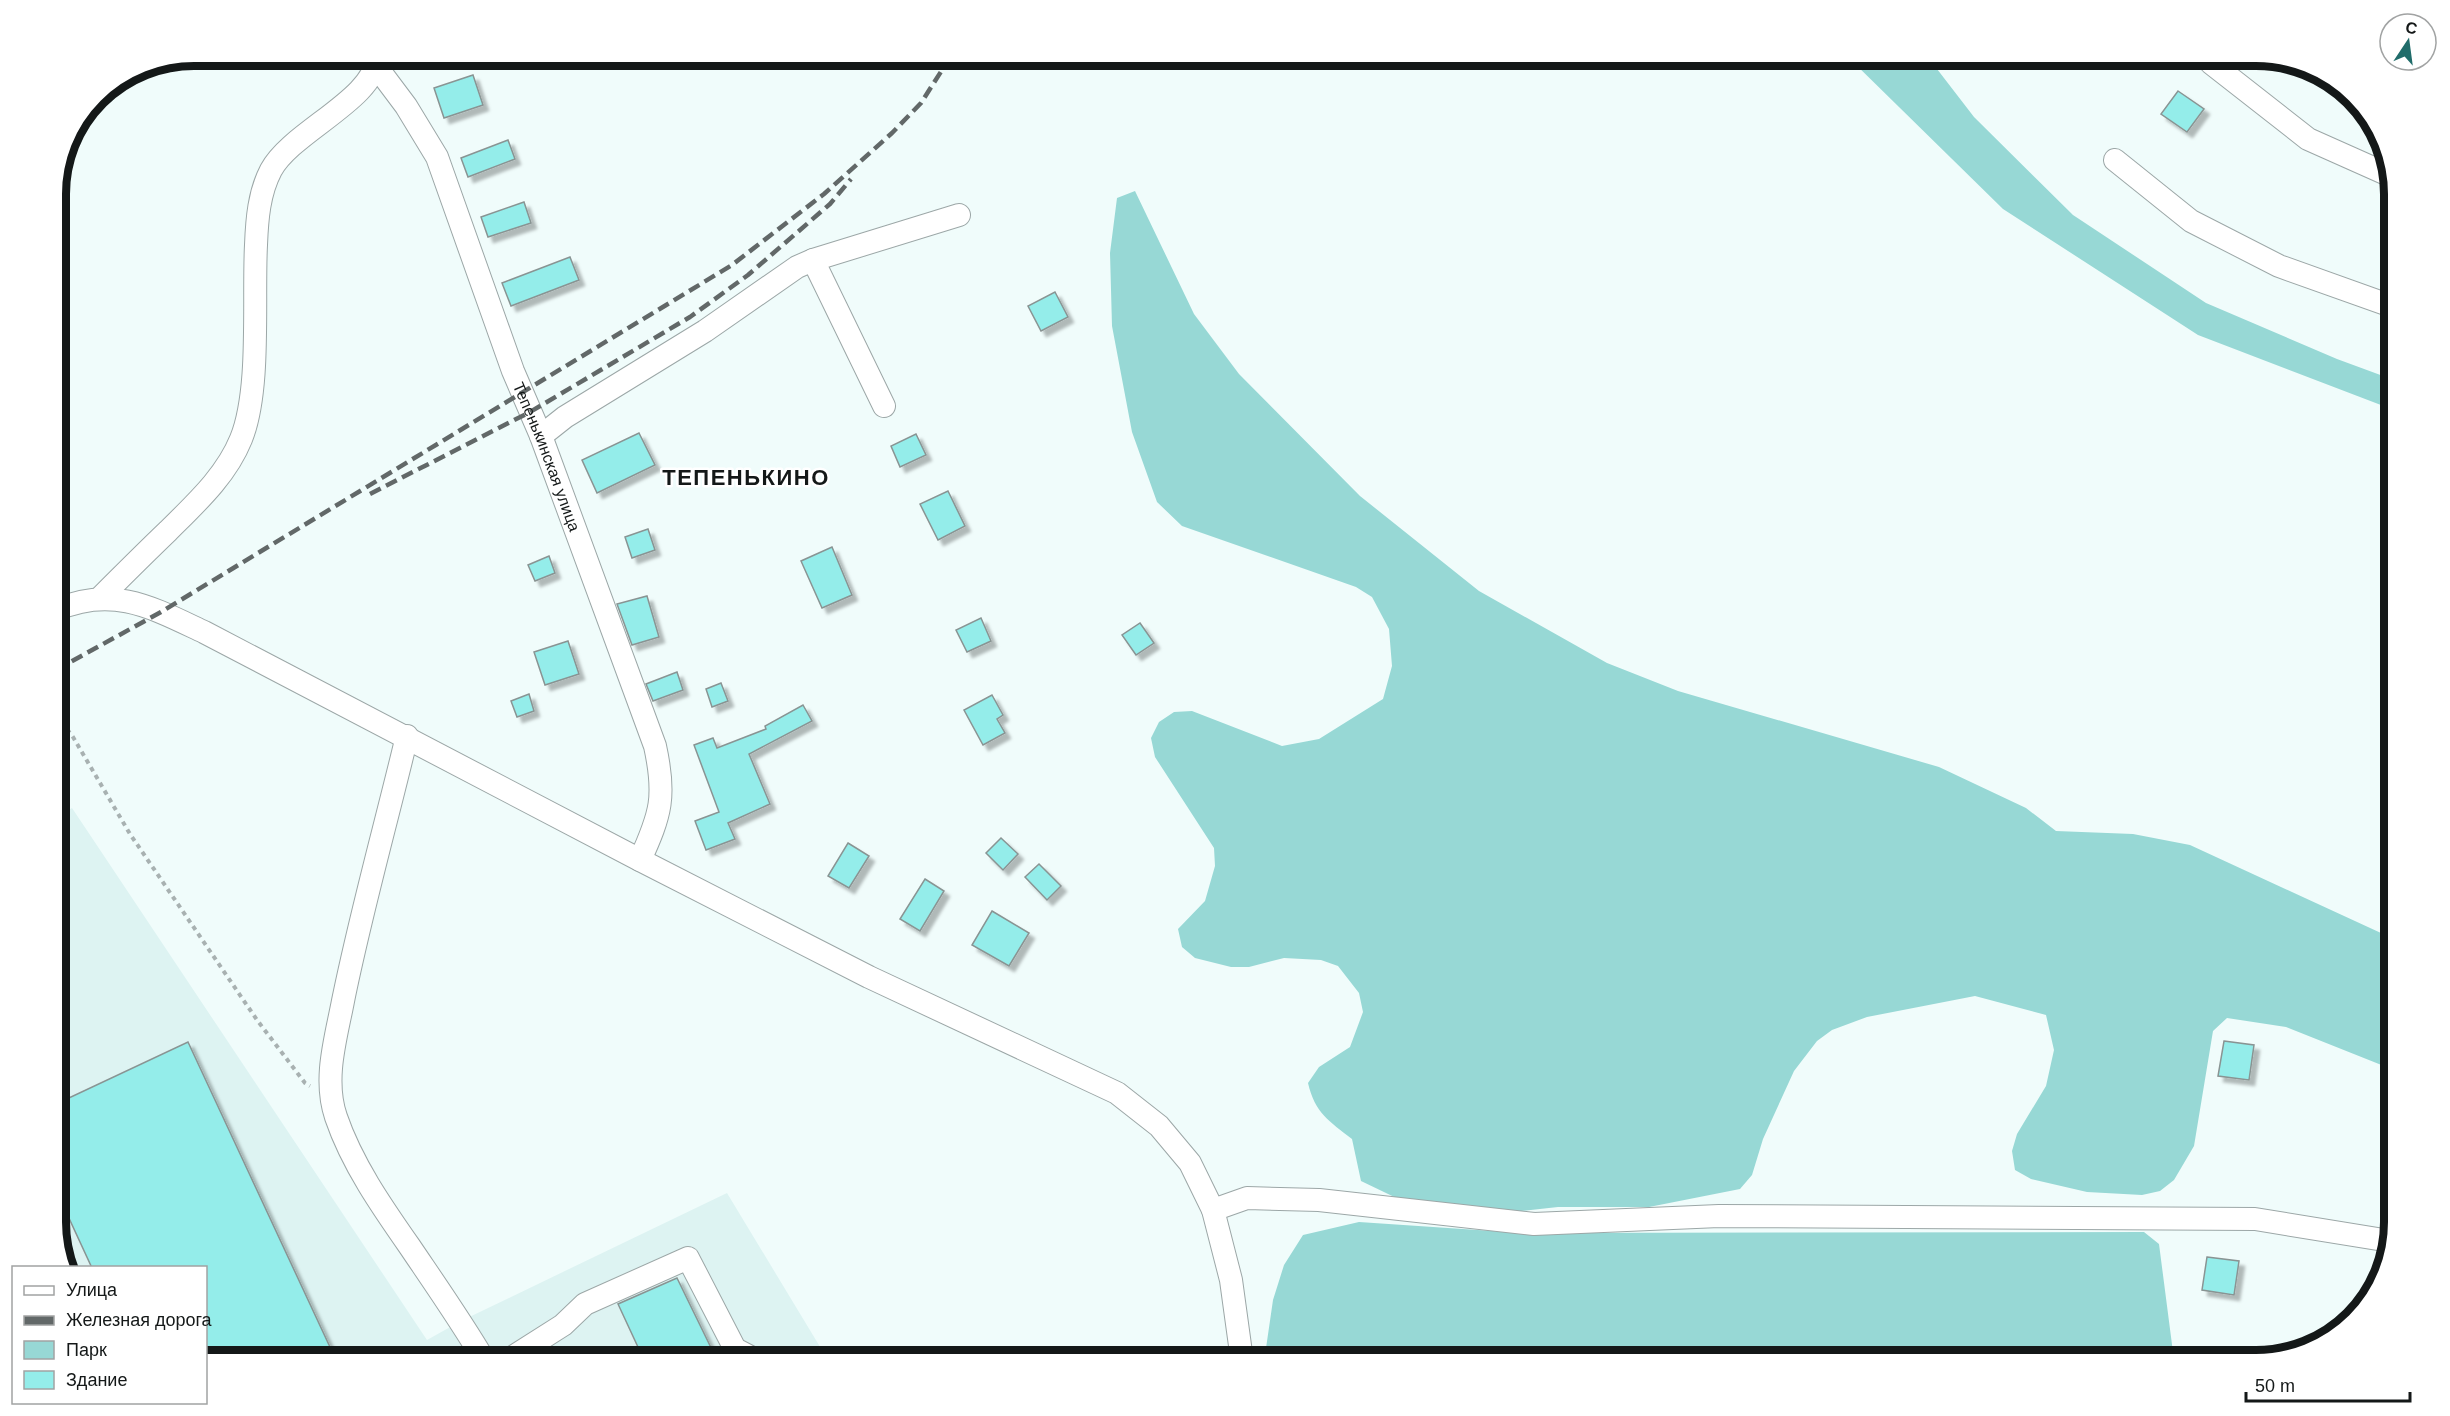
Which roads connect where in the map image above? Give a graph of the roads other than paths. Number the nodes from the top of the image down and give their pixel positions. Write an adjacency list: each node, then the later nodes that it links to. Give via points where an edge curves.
1 (373, 66): 11 (street, via 358,92 288,148 272,169 258,207 252,394 242,438 205,495)
2 (379, 66): 10 (street, Тепенькинская улица, via 437,158 513,371)
3 (2215, 66): 5 (street, via 2308,139)
4 (2115, 160): 8 (street, via 2191,221 2278,266)
5 (2382, 172)
6 (959, 215): 7 (street)
7 (813, 260): 9 (street); 10 (street, via 782,276 705,331 565,417)
8 (2384, 303)
9 (884, 406)
10 (542, 436): 14 (street, Тепенькинская улица, via 661,771 656,825)
11 (100, 598): 12 (street); 13 (street, via 124,599 161,612)
12 (66, 606)
13 (407, 736): 14 (street); 17 (street, via 356,938 332,1063 331,1092 344,1139 367,1182)
14 (640, 860): 15 (street, via 869,977 1117,1093 1159,1126 1190,1163)
15 (1213, 1210): 16 (street, via 1247,1198 1319,1200 1534,1224 1719,1216 2255,1219); 20 (street, via 1231,1280)
16 (2383, 1239)
17 (478, 1350)
18 (524, 1350): 19 (street, via 563,1325 585,1304 688,1258)
19 (737, 1350)
20 (1241, 1350)

